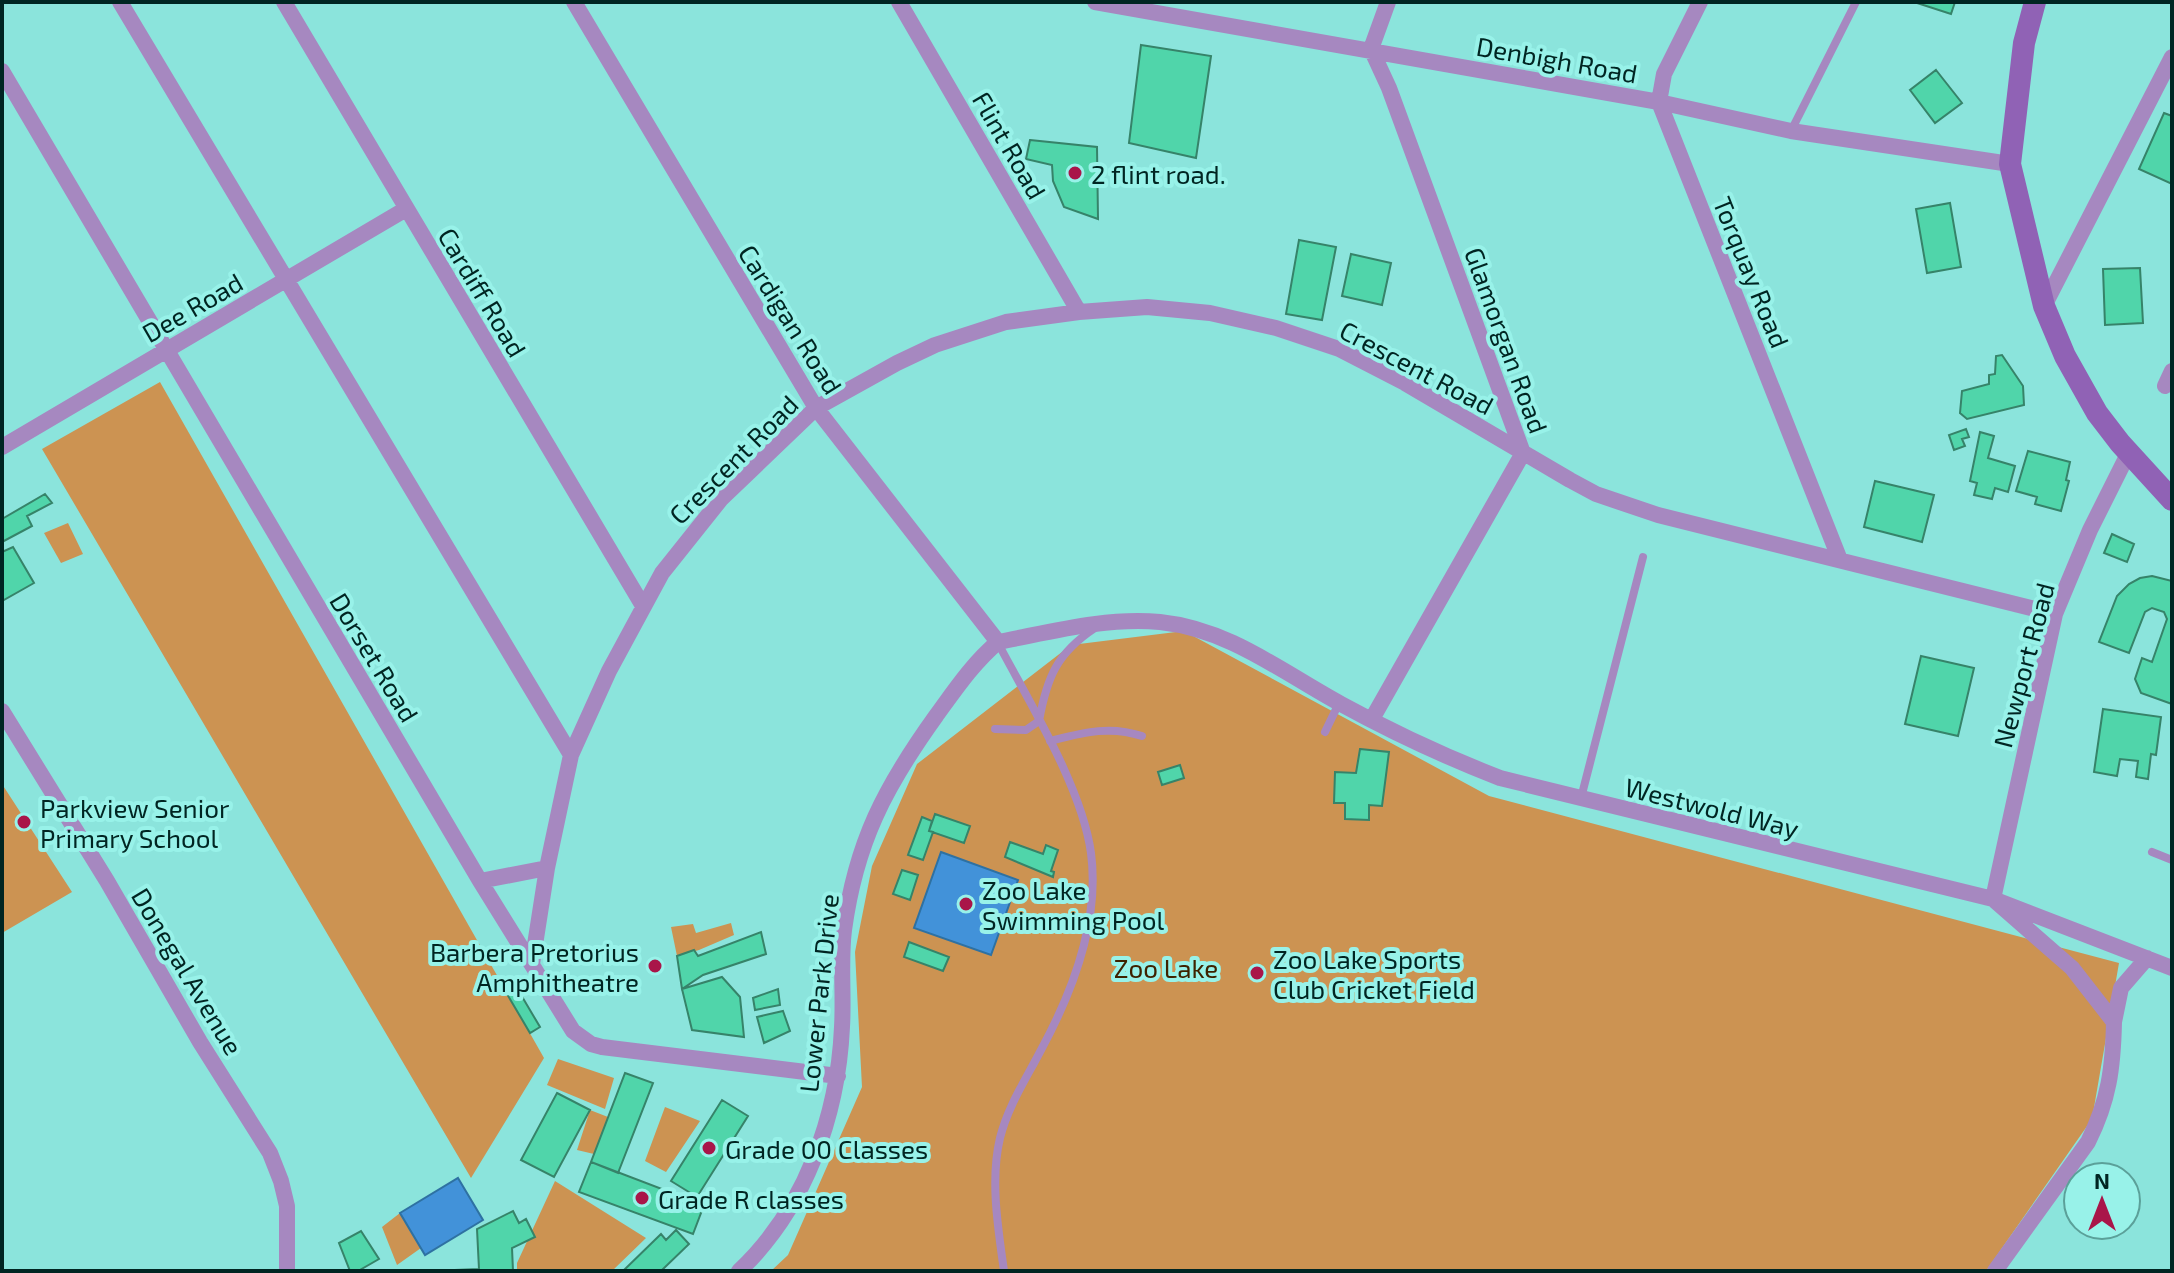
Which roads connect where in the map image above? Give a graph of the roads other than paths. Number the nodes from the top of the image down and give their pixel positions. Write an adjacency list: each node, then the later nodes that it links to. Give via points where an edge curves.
1 (120, 2): 17 (street)
2 (284, 2): 16 (street, Cardiff Road)
3 (574, 2): 21 (street, Cardigan Road)
4 (899, 2): 19 (street, Flint Road)
5 (1095, 2): 10 (street, Denbigh Road)
6 (1388, 2): 10 (street)
7 (1700, 2): 13 (street, via 1664,74)
8 (1856, 2): 14 (lane)
9 (2035, 2): 15 (main road, via 2024,43)
10 (1371, 49): 13 (street, Denbigh Road); 24 (street, Glamorgan Road)
11 (2172, 57): 18 (street)
12 (2, 71): 20 (street, Dorset Road)
13 (1659, 102): 14 (street, Denbigh Road); 27 (street, Torquay Road)
14 (1791, 131): 15 (street, Denbigh Road)
15 (2010, 164): 18 (main road)
16 (406, 209): 17 (street, Dee Road); 28 (street, Cardiff Road)
17 (285, 281): 20 (street, Dee Road); 40 (street)
18 (2044, 306): 23 (main road, via 2097,413)
19 (1079, 312): 21 (street, Crescent Road, via 1006,322 935,345); 24 (street, Crescent Road, via 1147,307 1210,313 1276,328 1339,349)
20 (166, 350): 22 (street, Dee Road); 45 (street, Dorset Road)
21 (816, 408): 28 (street, Crescent Road, via 721,499 676,552); 31 (street, Cardigan Road)
22 (2, 447)
23 (2129, 452): 25 (main road); 29 (street, Newport Road)
24 (1523, 453): 27 (street, Crescent Road, via 1616,501); 34 (street, Glamorgan Road)
25 (2172, 500)
26 (1643, 557): 41 (lane)
27 (1840, 560): 29 (street, Crescent Road)
28 (643, 606): 40 (street, Crescent Road)
29 (2055, 614): 46 (street, Newport Road)
30 (1103, 623): 31 (street, Westwold Way); 32 (street, Westwold Way, via 1158,622 1194,628 1268,660); 35 (lane, via 1077,640 1051,672)
31 (998, 642): 35 (lane); 51 (street, Lower Park Drive, via 901,764 863,845 844,928)
32 (1339, 703): 34 (street, Westwold Way); 37 (lane)
33 (2, 711): 52 (street, Donegal Avenue, via 270,1153 287,1206)
34 (1372, 719): 41 (street, Westwold Way, via 1500,778)
35 (1039, 721): 36 (lane, via 1026,730); 39 (lane)
36 (995, 729)
37 (1325, 732)
38 (1142, 736): 39 (lane, via 1091,730)
39 (1050, 741): 54 (lane, via 1084,822 1093,895 1067,1000 1023,1081 1000,1138 996,1184)
40 (571, 755): 44 (street, Crescent Road)
41 (1581, 799): 46 (street, Westwold Way)
42 (2152, 852): 43 (lane)
43 (2172, 860)
44 (547, 868): 45 (street); 48 (street, Crescent Road)
45 (480, 881): 48 (street, Dorset Road)
46 (1993, 899): 47 (street); 50 (street, Westwold Way, via 2072,968)
47 (2147, 958): 49 (street); 50 (street, via 2121,988)
48 (532, 964): 51 (street, Dorset Road, via 564,1020 591,1044)
49 (2172, 968)
50 (2114, 1022): 55 (street, via 2110,1085 2088,1142)
51 (838, 1076): 53 (street, Lower Park Drive, via 827,1121 798,1194 776,1232)
52 (287, 1271)
53 (739, 1271)
54 (1004, 1271)
55 (1995, 1271)

